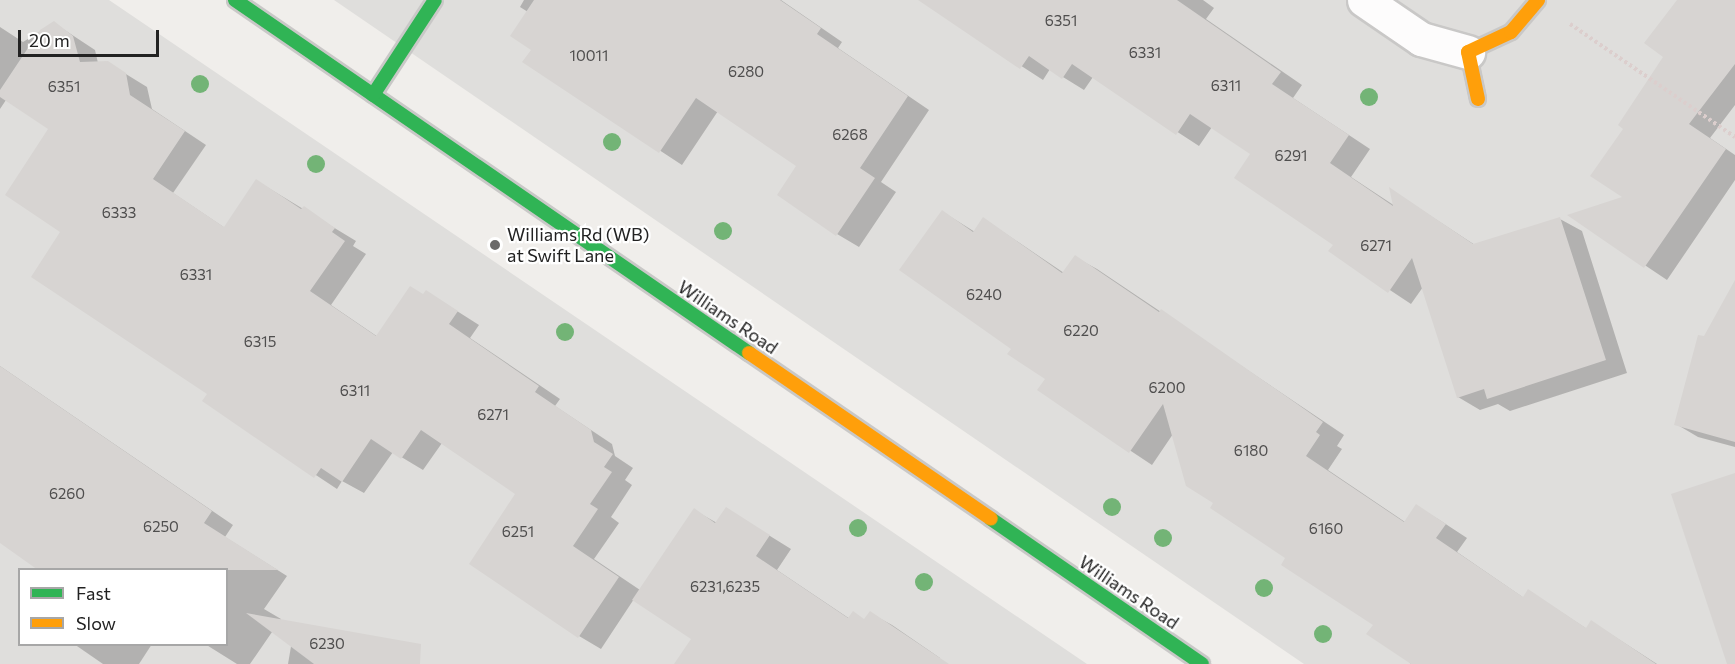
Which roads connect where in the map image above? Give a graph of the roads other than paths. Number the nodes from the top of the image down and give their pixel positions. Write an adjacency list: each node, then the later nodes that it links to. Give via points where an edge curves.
1 (235, 0): 6 (street, Williams Road)
2 (435, 0): 6 (street)
3 (1364, 0): 5 (street, via 1421,39)
4 (1538, 0): 5 (street, via 1511,32)
5 (1468, 52): 7 (street)
6 (372, 95): 8 (street, Williams Road)
7 (1478, 99)
8 (1202, 664)

